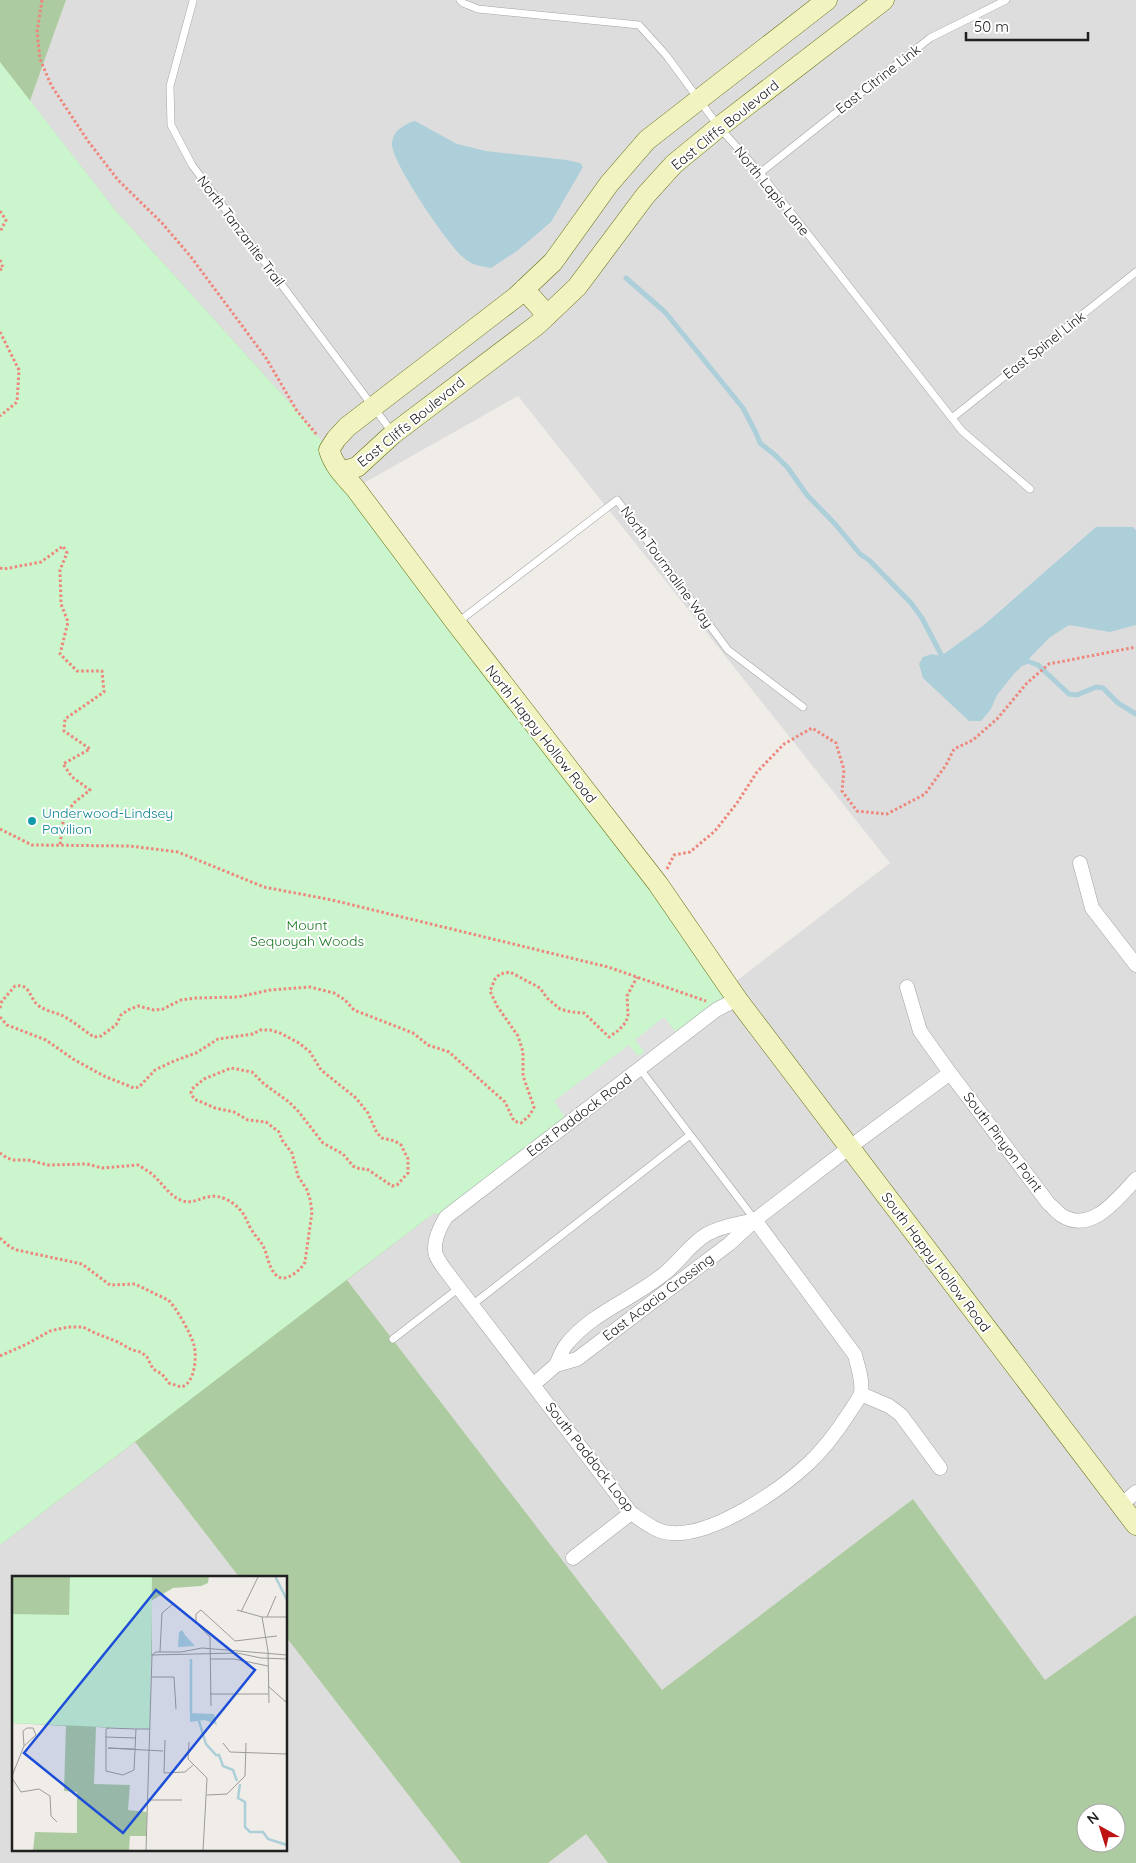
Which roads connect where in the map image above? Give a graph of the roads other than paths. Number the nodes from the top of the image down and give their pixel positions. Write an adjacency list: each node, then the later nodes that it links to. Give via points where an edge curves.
1 (460, 0): 6 (lane, North Lapis Lane, via 478,9 639,25)
2 (826, 0): 6 (street)
3 (884, 0): 7 (street, East Cliffs Boulevard)
4 (1006, 0): 8 (lane, East Citrine Link, via 930,38)
5 (193, 1): 12 (lane, North Tanzanite Trail, via 170,86 171,124 192,165)
6 (698, 99): 7 (lane, North Lapis Lane); 10 (street, via 647,140 609,184 553,262)
7 (719, 127): 8 (lane, North Lapis Lane); 11 (street, East Cliffs Boulevard, via 674,164 645,196 577,287)
8 (760, 173): 13 (lane, North Lapis Lane)
9 (1136, 272): 13 (lane, East Spinel Link)
10 (524, 289): 11 (street); 12 (street)
11 (547, 315): 14 (street, East Cliffs Boulevard)
12 (372, 406): 14 (lane, North Tanzanite Trail); 15 (street, East Cliffs Boulevard, via 347,426 330,450 332,460)
13 (952, 418): 16 (lane, North Lapis Lane, via 962,431)
14 (393, 434): 15 (street, East Cliffs Boulevard, via 357,467)
15 (341, 472): 17 (street, North Happy Hollow Road)
16 (1030, 488)
17 (456, 623): 18 (lane, North Tourmaline Way, via 618,500 728,650); 22 (street, North Happy Hollow Road, via 658,884)
18 (803, 707)
19 (1080, 863): 20 (street, via 1092,908)
20 (1136, 965)
21 (907, 987): 24 (street, South Pinyon Point, via 920,1030)
22 (737, 999): 23 (street, East Paddock Road, via 716,1010); 26 (street, South Happy Hollow Road)
23 (640, 1069): 25 (lane); 29 (street, East Paddock Road, via 446,1217)
24 (950, 1073): 26 (street, East Acacia Crossing); 27 (street, South Pinyon Point, via 1049,1204 1062,1215 1076,1220 1092,1218 1106,1210)
25 (690, 1135): 28 (lane); 31 (lane)
26 (850, 1148): 28 (street, East Acacia Crossing); 38 (street, South Happy Hollow Road)
27 (1136, 1179)
28 (755, 1220): 33 (street, East Acacia Crossing, via 729,1244 577,1359); 33 (street, East Acacia Crossing, via 706,1234 665,1273 577,1333 565,1346); 35 (street, via 855,1355 860,1371)
29 (436, 1243): 30 (street, South Paddock Loop, via 435,1255)
30 (459, 1288): 31 (street, South Paddock Loop); 32 (lane)
31 (472, 1305): 34 (street, South Paddock Loop)
32 (393, 1339)
33 (556, 1365): 34 (street, East Acacia Crossing)
34 (534, 1384): 39 (street, South Paddock Loop)
35 (861, 1394): 36 (street, via 901,1415); 39 (street, South Paddock Loop, via 842,1425 810,1462 760,1500 719,1522 694,1531 670,1534)
36 (940, 1468)
37 (1136, 1492): 38 (street)
38 (1121, 1505): 40 (street, South Happy Hollow Road)
39 (631, 1513): 41 (street)
40 (1136, 1525)
41 (573, 1558)

